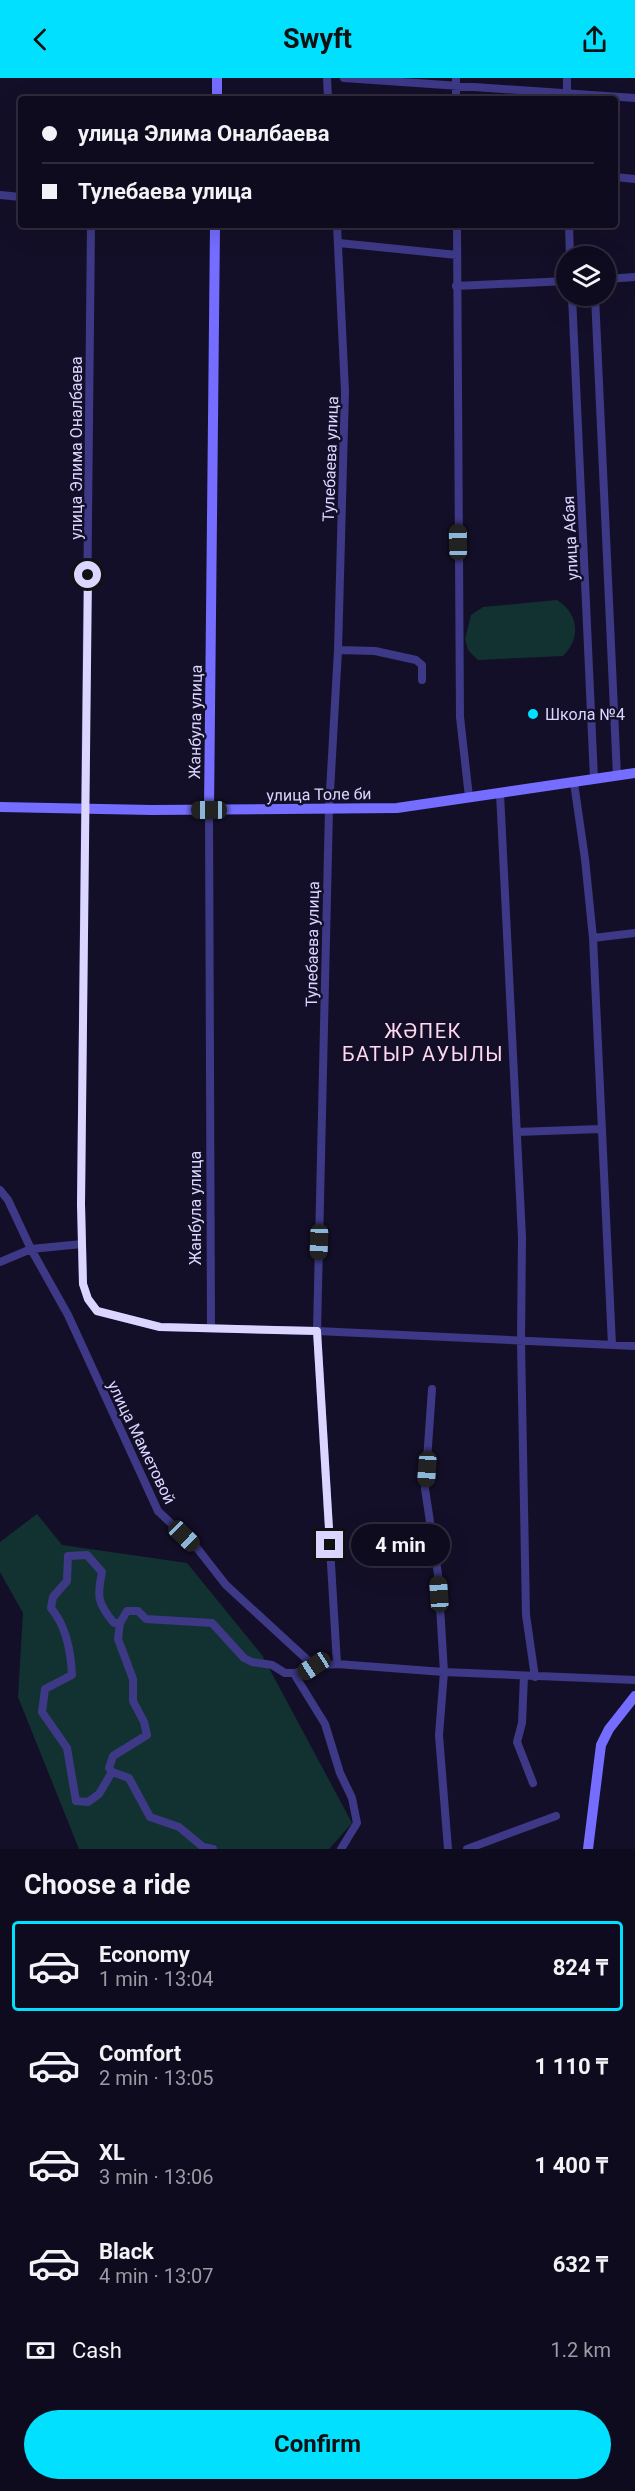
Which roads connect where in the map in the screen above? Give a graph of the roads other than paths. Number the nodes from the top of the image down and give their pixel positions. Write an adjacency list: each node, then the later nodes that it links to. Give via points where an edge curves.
1 (217, 78): 6 (street)
2 (327, 78): 7 (street)
3 (344, 78): 5 (street)
4 (567, 78): 9 (street)
5 (456, 81): 8 (street)
6 (217, 96)
7 (328, 96)
8 (560, 96)
9 (567, 96)
10 (618, 98): 11 (street)
11 (635, 98)
12 (618, 177): 13 (street)
13 (635, 179)
14 (0, 195): 15 (street)
15 (18, 197)
16 (91, 228): 40 (street, улица Элима Оналбаева)
17 (215, 228): 41 (street, Жанбула улица)
18 (338, 228): 21 (street, Тулебаева улица)
19 (457, 228): 23 (street)
20 (569, 228): 22 (street)
21 (339, 243): 23 (street); 30 (street, Тулебаева улица, via 345,391)
22 (570, 246)
23 (457, 255): 27 (street)
24 (635, 277): 25 (street)
25 (616, 278)
26 (556, 281): 27 (street)
27 (456, 286): 37 (street, via 460,717)
28 (572, 306): 34 (street, улица Абая)
29 (595, 306): 33 (street)
30 (338, 650): 31 (street, via 375,651 416,660 422,665); 39 (street, Тулебаева улица)
31 (422, 680)
32 (635, 773): 33 (street, улица Толе би)
33 (617, 776): 34 (street, улица Толе би)
34 (594, 779): 35 (street, улица Толе би)
35 (574, 783): 36 (street, улица Толе би); 43 (street)
36 (500, 793): 37 (street, улица Толе би); 45 (street)
37 (469, 797): 39 (street, улица Толе би, via 397,808)
38 (0, 807): 40 (street, улица Толе би)
39 (329, 808): 41 (street, улица Толе би); 51 (street, Тулебаева улица)
40 (86, 809): 41 (street, улица Толе би); 47 (street, улица Элима Оналбаева)
41 (209, 810): 50 (street, Жанбула улица)
42 (635, 933): 43 (street)
43 (592, 938): 44 (street)
44 (600, 1129): 45 (street); 53 (street)
45 (517, 1132): 52 (street)
46 (0, 1190): 48 (street, улица Маметовой)
47 (82, 1244): 48 (street); 50 (street, улица Элима Оналбаева, via 83,1284 97,1311 160,1327)
48 (31, 1249): 49 (street); 58 (street, улица Маметовой, via 68,1315 158,1511 197,1548 226,1586)
49 (0, 1262)
50 (211, 1328): 51 (street)
51 (317, 1331): 52 (street); 57 (street, Тулебаева улица)
52 (521, 1342): 53 (street); 61 (street, via 526,1615)
53 (612, 1345): 54 (street)
54 (635, 1346)
55 (432, 1389): 59 (street, via 425,1489 438,1574)
56 (120, 1623): 58 (street, via 127,1611 138,1611 147,1619 212,1623 252,1662 272,1665 285,1673); 64 (street, via 118,1639 147,1735 113,1756 109,1768); 64 (street, via 114,1623 104,1612 97,1595 102,1572 87,1555 68,1556 68,1581 53,1597 51,1608 61,1621 72,1675 45,1689 42,1712 67,1748 76,1801 88,1802 99,1794)
57 (337, 1664): 58 (street); 59 (street)
58 (314, 1666): 68 (street, via 296,1677 325,1724 357,1823)
59 (444, 1672): 60 (street); 69 (street, via 439,1735)
60 (524, 1676): 61 (street); 65 (street, via 517,1742)
61 (535, 1677): 62 (street)
62 (635, 1680)
63 (635, 1696): 71 (street, via 601,1746)
64 (112, 1772): 67 (street, via 129,1778 150,1817 179,1827)
65 (533, 1783)
66 (556, 1816): 70 (street)
67 (213, 1849)
68 (341, 1849)
69 (448, 1849)
70 (467, 1849)
71 (588, 1849)

